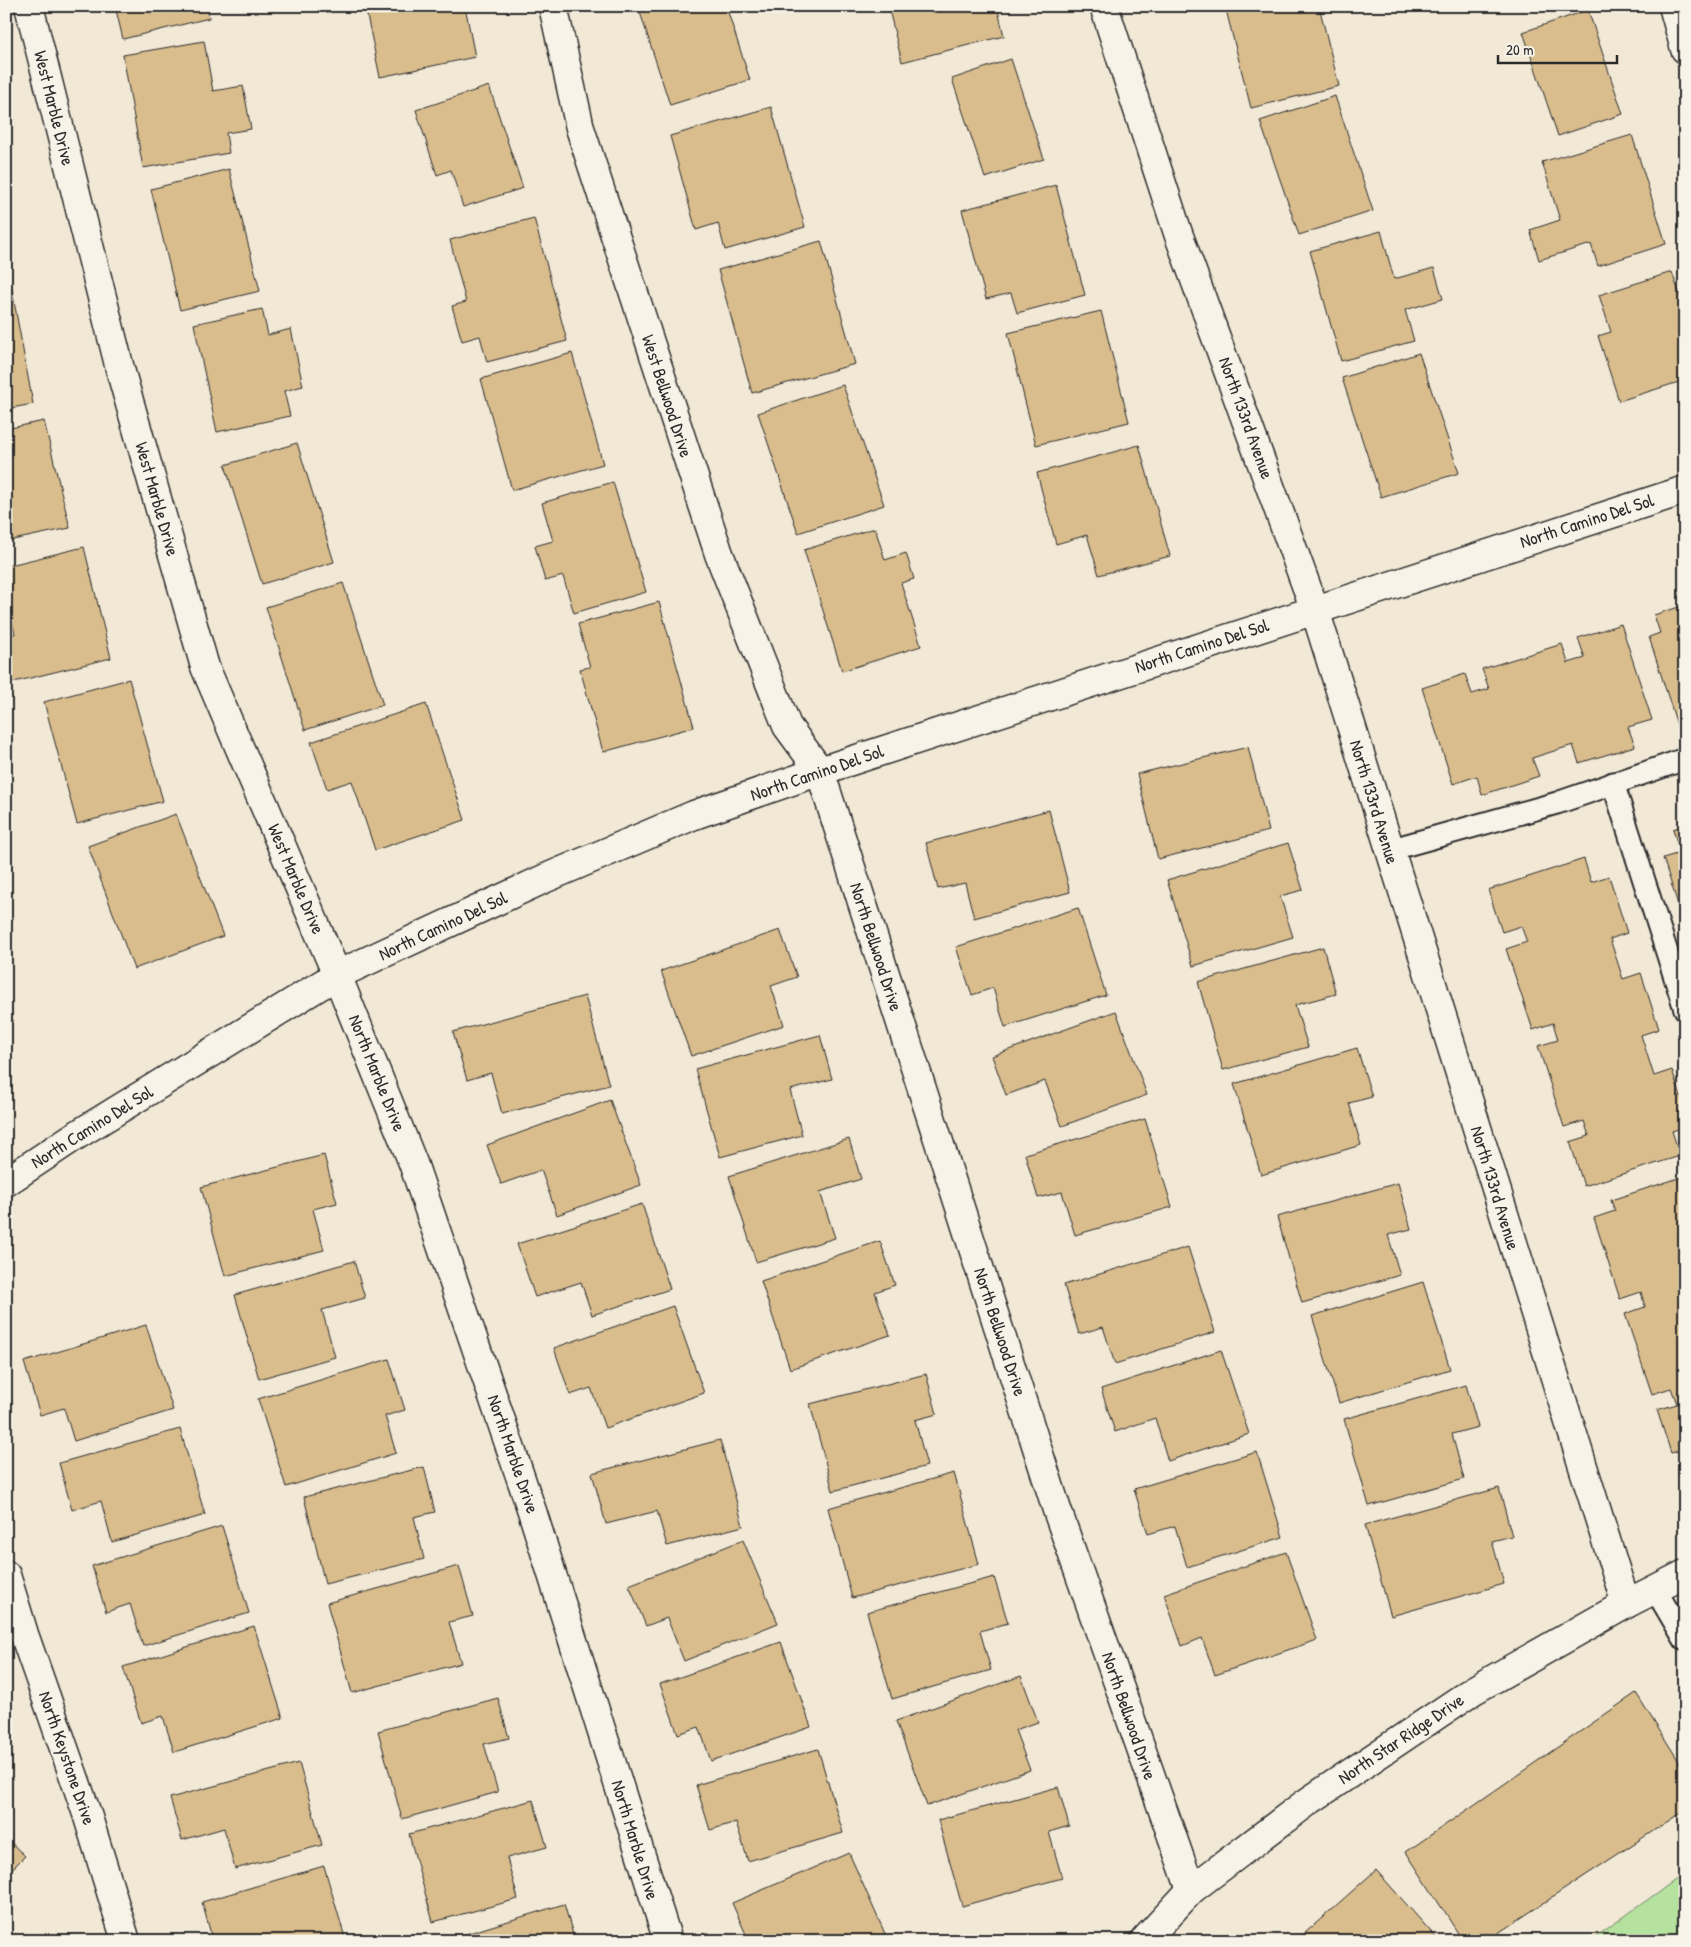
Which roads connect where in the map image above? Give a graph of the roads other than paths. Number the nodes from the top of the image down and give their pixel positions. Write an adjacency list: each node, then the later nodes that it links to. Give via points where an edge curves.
1 (29, 6): 12 (street, West Marble Drive, via 120,370 205,667)
2 (552, 6): 9 (street, West Bellwood Drive, via 580,128 719,554 787,726)
3 (1104, 6): 7 (street, North 133rd Avenue, via 1178,233)
4 (1673, 6): 5 (street)
5 (1685, 49)
6 (1685, 490): 7 (street, North Camino Del Sol)
7 (1315, 610): 9 (street, North Camino Del Sol); 11 (street, North 133rd Avenue)
8 (1685, 759): 10 (lane)
9 (820, 771): 12 (street, North Camino Del Sol, via 685,819 546,878); 21 (street, North Bellwood Drive, via 1057,1510)
10 (1613, 783): 11 (lane, via 1557,803); 13 (lane)
11 (1389, 850): 18 (street, North 133rd Avenue)
12 (337, 975): 14 (street, North Camino Del Sol); 23 (street, North Marble Drive, via 433,1219 532,1511)
13 (1685, 1009)
14 (6, 1182)
15 (1685, 1574): 17 (street, North Star Ridge Drive)
16 (6, 1575): 19 (street, North Keystone Drive)
17 (1655, 1589): 18 (street, North Star Ridge Drive); 20 (lane)
18 (1626, 1604): 21 (street, North Star Ridge Drive, via 1474,1690 1306,1803)
19 (15, 1639): 22 (street, North Keystone Drive, via 87,1814)
20 (1685, 1640)
21 (1191, 1890): 24 (street, North Star Ridge Drive)
22 (126, 1941)
23 (668, 1941)
24 (1144, 1941)

